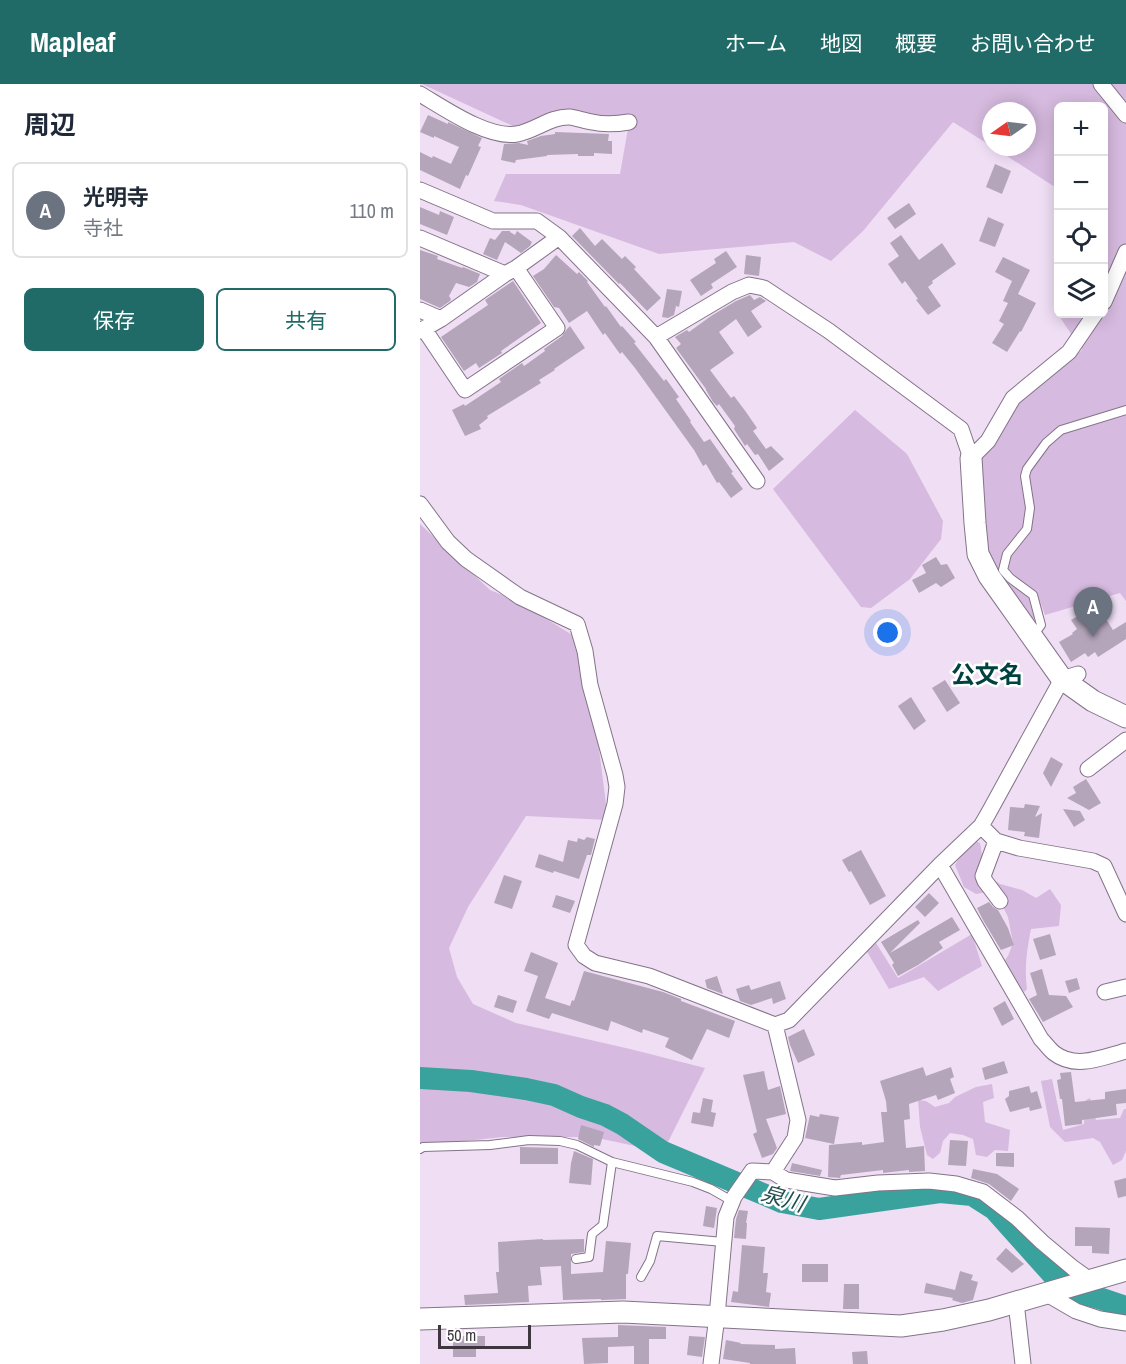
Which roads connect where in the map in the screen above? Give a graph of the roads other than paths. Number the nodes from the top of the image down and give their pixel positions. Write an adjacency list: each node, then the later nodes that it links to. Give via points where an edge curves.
1 (1101, 84): 3 (street)
2 (420, 94): 4 (street, via 463,121 502,135 518,134 568,117 604,124)
3 (1126, 115)
4 (629, 122)
5 (420, 190): 6 (street, via 493,221 537,221)
6 (559, 237): 9 (street); 15 (street)
7 (420, 238): 9 (street)
8 (1126, 252): 10 (street)
9 (510, 271): 13 (street); 14 (street, via 557,328 465,390)
10 (1108, 293)
11 (420, 310): 13 (street)
12 (1092, 318): 17 (street, via 1069,352 1013,398 988,441)
13 (441, 319): 14 (street)
14 (422, 330)
15 (656, 337): 17 (street, via 732,292 749,285 764,288 961,429); 18 (street)
16 (1126, 410): 20 (lane, via 1061,430 1027,469 1027,529 1007,554 1003,570 1033,594 1041,625)
17 (971, 458): 20 (street, via 978,554 988,576)
18 (757, 482)
19 (420, 504): 32 (street, via 466,559 520,597 577,624 617,787 576,945 580,951 595,963 649,976)
20 (1033, 638): 21 (street)
21 (1070, 676): 22 (street, via 1093,701); 25 (street)
22 (1126, 717)
23 (1126, 740): 24 (street)
24 (1088, 769)
25 (981, 826): 26 (street); 27 (street)
26 (996, 841): 28 (street, via 984,876); 29 (street, via 1104,866)
27 (940, 865): 32 (street, via 789,1020); 33 (street, via 1041,1039 1053,1052 1077,1062)
28 (1000, 901)
29 (1126, 914)
30 (1126, 987): 31 (street)
31 (1105, 992)
32 (776, 1025): 36 (street, via 798,1120 795,1138)
33 (1126, 1051)
34 (420, 1149): 35 (lane, via 560,1141)
35 (612, 1162): 37 (lane, via 693,1182); 39 (lane, via 603,1225 592,1234 589,1257)
36 (773, 1172): 37 (street, via 752,1171); 42 (street, via 786,1180 835,1188 929,1181 983,1192)
37 (733, 1199): 38 (street)
38 (723, 1242): 41 (lane, via 657,1236); 45 (street)
39 (576, 1259)
40 (1126, 1270): 42 (street)
41 (641, 1277)
42 (1089, 1281): 43 (street)
43 (1048, 1293): 44 (street); 47 (street, via 1076,1311)
44 (1016, 1302): 45 (street, via 901,1326); 49 (street)
45 (717, 1316): 46 (street, via 623,1312); 48 (street)
46 (420, 1319)
47 (1126, 1323)
48 (711, 1364)
49 (1023, 1364)

